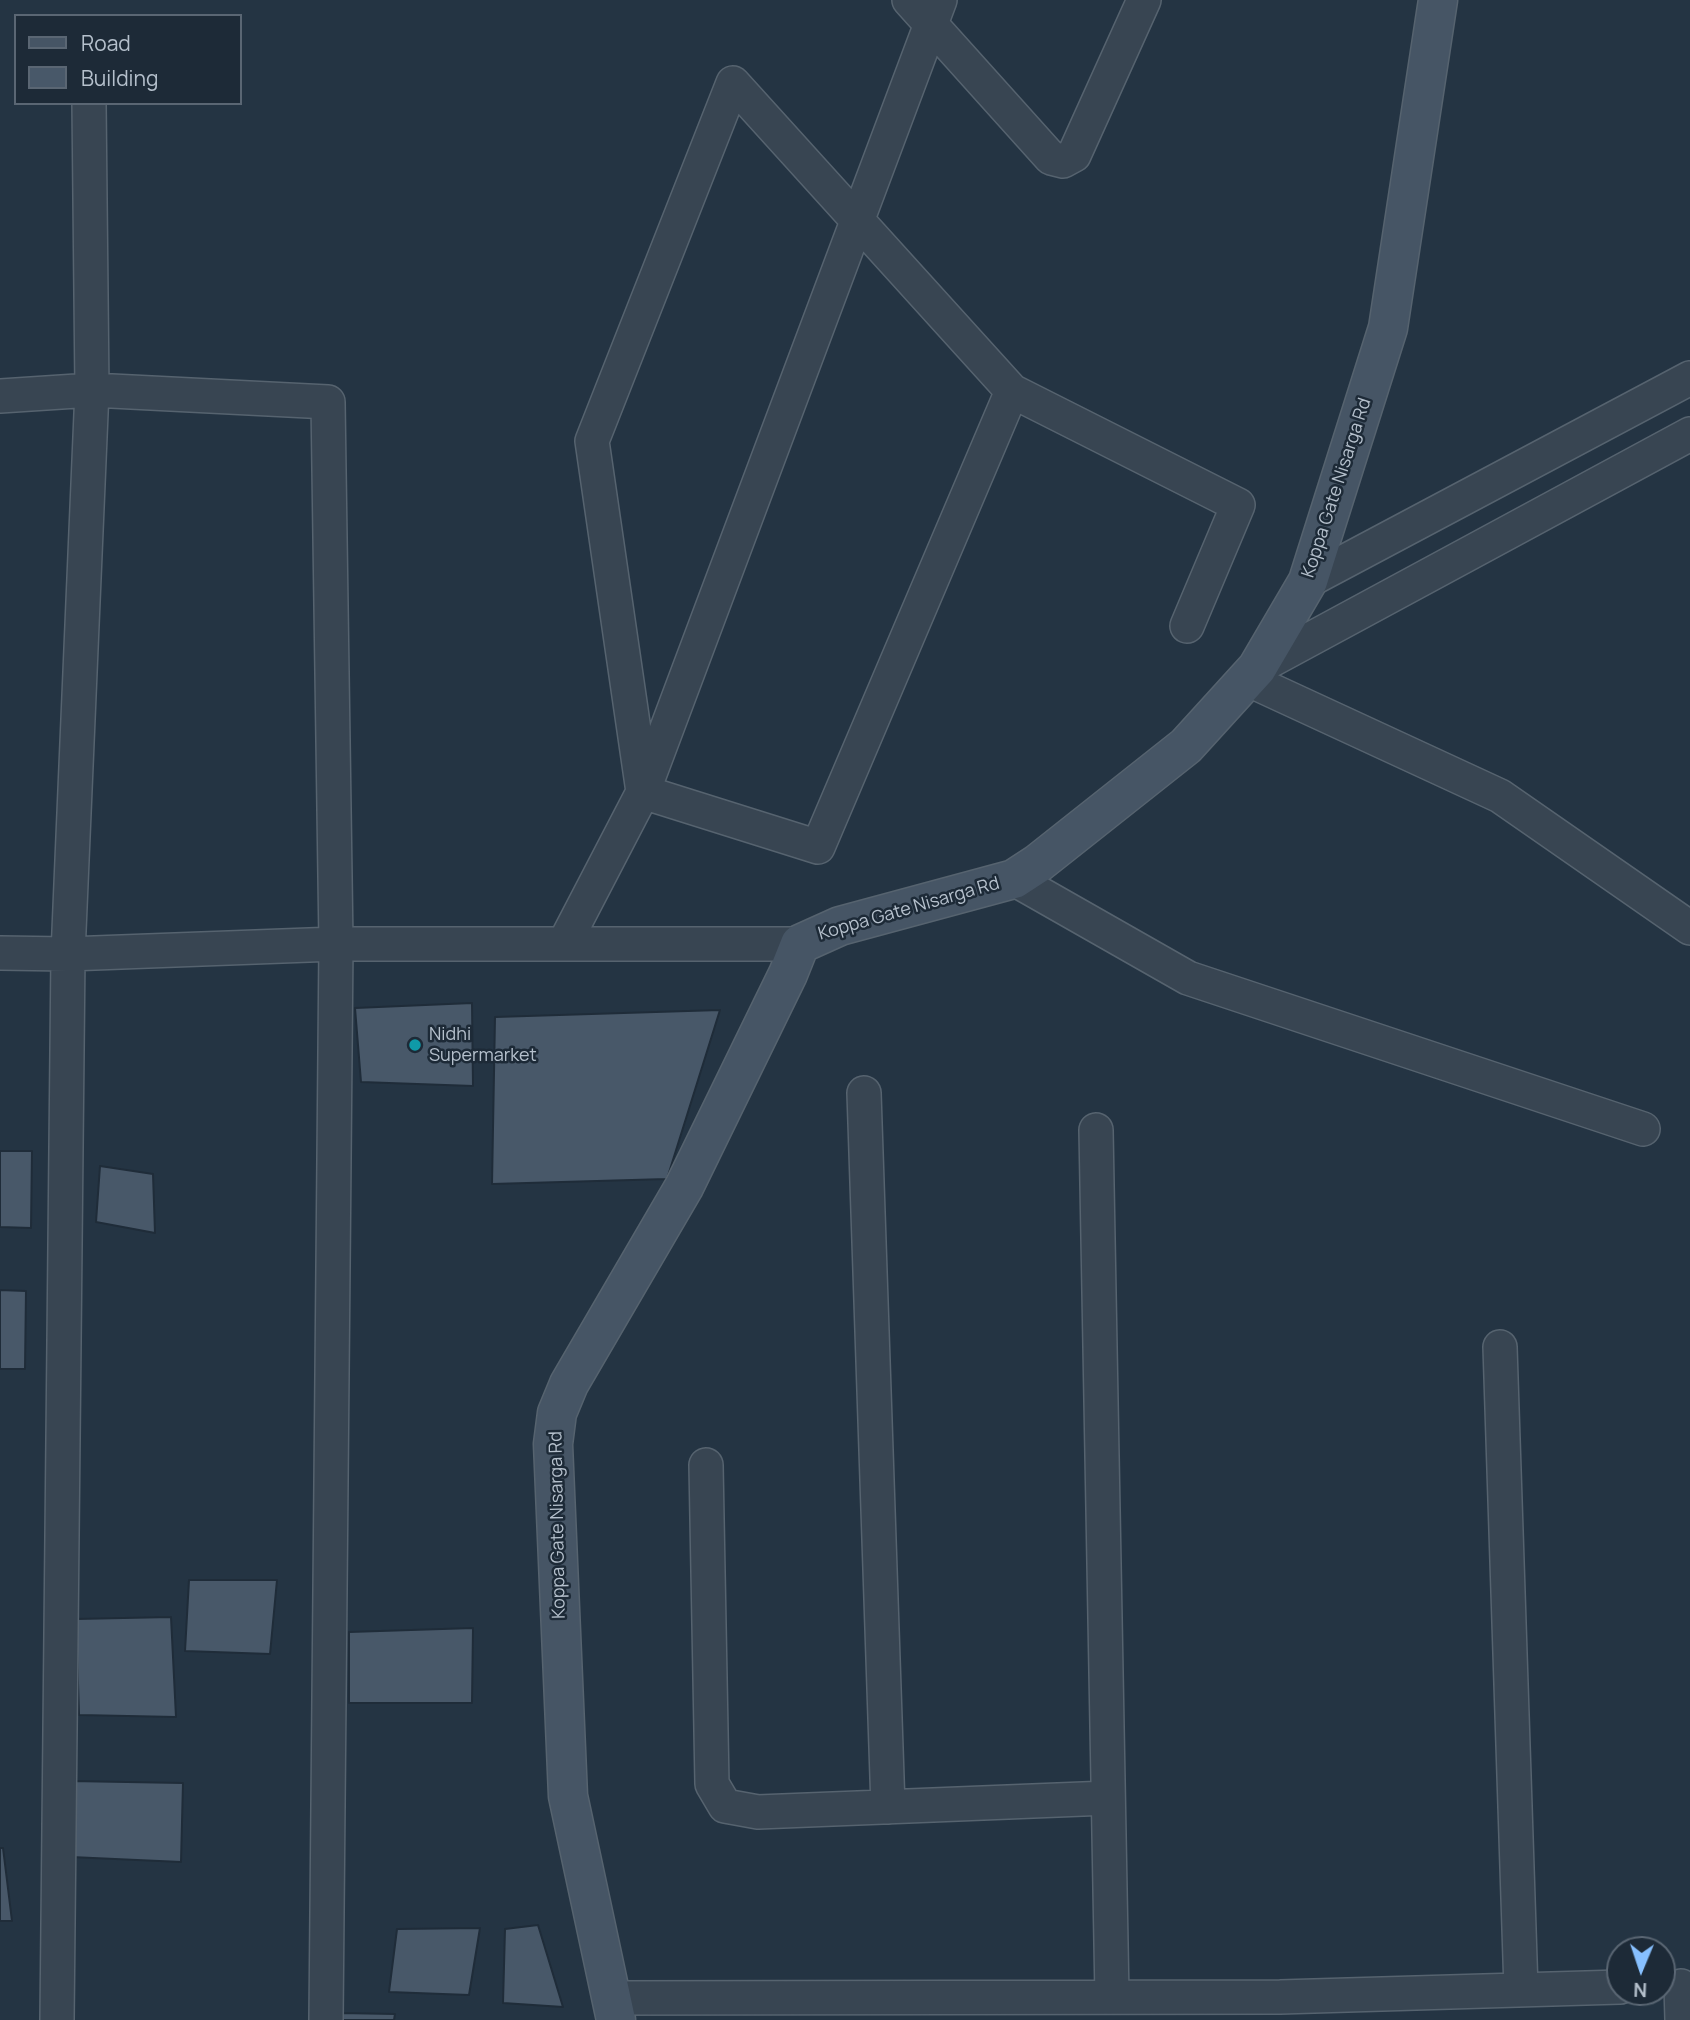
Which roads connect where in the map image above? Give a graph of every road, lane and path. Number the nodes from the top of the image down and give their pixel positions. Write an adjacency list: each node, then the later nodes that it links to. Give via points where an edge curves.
1 (1144, 0): 3 (street, via 1074,155 1063,161 1051,158)
2 (1438, 0): 11 (street, Koppa Gate Nisarga Rd, via 1388,328)
3 (926, 8): 5 (street)
4 (89, 105): 7 (street)
5 (859, 224): 8 (street); 14 (street); 14 (street, via 733,83 592,441)
6 (1690, 378): 11 (street)
7 (92, 390): 9 (street); 17 (street, via 328,402); 21 (street)
8 (1012, 391): 12 (street, via 1238,505); 14 (street, via 818,847)
9 (0, 396)
10 (1690, 434): 13 (street)
11 (1308, 581): 13 (street, Koppa Gate Nisarga Rd)
12 (1187, 626)
13 (1252, 674): 15 (street, Koppa Gate Nisarga Rd, via 1186,746); 16 (street, via 1500,796)
14 (643, 792): 18 (street)
15 (1014, 878): 19 (street, Koppa Gate Nisarga Rd, via 840,926); 23 (street, via 1188,978)
16 (1690, 928)
17 (336, 944): 18 (street); 21 (street); 36 (street)
18 (564, 944): 19 (street)
19 (800, 944): 34 (street, Koppa Gate Nisarga Rd, via 684,1187 569,1384 557,1413 553,1444 568,1796)
20 (0, 953): 21 (street)
21 (68, 954): 35 (street)
22 (864, 1093): 28 (street)
23 (1643, 1129)
24 (1096, 1130): 27 (street)
25 (1500, 1347): 31 (street)
26 (705, 1465): 28 (street, via 712,1784 725,1805 758,1812)
27 (1108, 1798): 28 (street); 32 (street)
28 (888, 1807)
29 (1678, 1986): 37 (street)
30 (1606, 1987): 31 (street)
31 (1521, 1990): 33 (street)
32 (1112, 1997): 33 (street); 34 (street)
33 (1280, 2008)
34 (614, 2009)
35 (57, 2020)
36 (326, 2020)
37 (1682, 2020)

